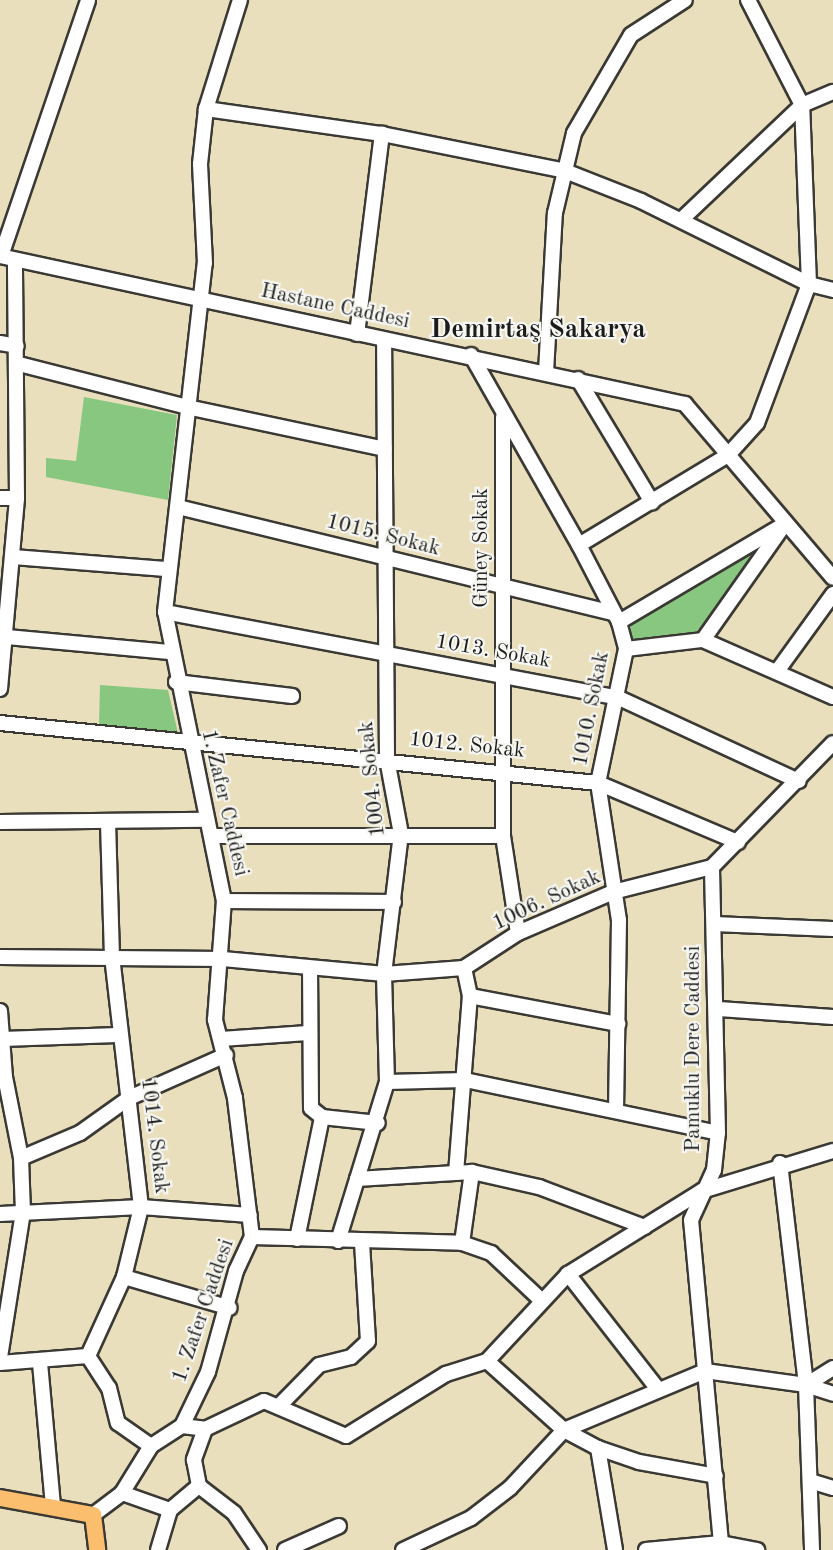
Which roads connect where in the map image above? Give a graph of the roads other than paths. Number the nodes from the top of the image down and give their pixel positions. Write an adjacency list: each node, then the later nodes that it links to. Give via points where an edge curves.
1 (88, 0): 11 (street)
2 (240, 0): 7 (street, 1. Zafer Caddesi)
3 (685, 0): 9 (street, via 631,35 614,58 574,133)
4 (748, 0): 6 (street)
5 (833, 92): 6 (street)
6 (802, 105): 10 (street); 13 (street)
7 (206, 109): 8 (street); 15 (street, 1. Zafer Caddesi, via 200,164 205,263)
8 (382, 134): 9 (street); 16 (street)
9 (565, 171): 10 (street); 22 (street, via 555,213)
10 (681, 220): 13 (street)
11 (1, 256): 12 (street, Hastane Caddesi)
12 (15, 260): 15 (street, Hastane Caddesi); 19 (street)
13 (808, 284): 14 (street); 27 (street, via 757,423)
14 (833, 290)
15 (198, 300): 16 (street, Hastane Caddesi); 24 (street, 1. Zafer Caddesi)
16 (357, 334): 17 (street, Hastane Caddesi)
17 (384, 340): 20 (street, Hastane Caddesi); 26 (street, 1004. Sokak)
18 (0, 343): 19 (street)
19 (17, 346): 21 (street)
20 (471, 355): 22 (street, Hastane Caddesi); 25 (street, 1010. Sokak)
21 (19, 364): 24 (street); 29 (street)
22 (546, 372): 23 (street, Hastane Caddesi)
23 (578, 380): 27 (street, Hastane Caddesi, via 685,404); 30 (street)
24 (192, 408): 26 (street); 31 (street, 1. Zafer Caddesi)
25 (503, 414): 33 (street, 1010. Sokak); 38 (street, Güney Sokak)
26 (385, 449): 35 (street, 1004. Sokak)
27 (728, 455): 30 (street); 32 (street, Hastane Caddesi)
28 (0, 498): 29 (street)
29 (17, 498): 34 (street)
30 (652, 502): 33 (street)
31 (178, 507): 35 (street, 1015. Sokak); 36 (street, 1. Zafer Caddesi)
32 (785, 524): 37 (street, Hastane Caddesi); 42 (street); 44 (street)
33 (579, 545): 42 (street, 1010. Sokak)
34 (13, 557): 36 (street); 40 (street)
35 (386, 558): 38 (street, 1015. Sokak); 47 (street, 1004. Sokak)
36 (166, 569): 41 (street, 1. Zafer Caddesi)
37 (833, 578)
38 (502, 589): 42 (street, 1015. Sokak); 49 (street, Güney Sokak)
39 (833, 594): 48 (street)
40 (5, 598): 43 (street)
41 (165, 612): 46 (street, 1. Zafer Caddesi); 47 (street, 1013. Sokak)
42 (616, 618): 45 (street, 1010. Sokak)
43 (7, 637): 46 (street); 51 (street)
44 (703, 639): 45 (street); 48 (street)
45 (626, 650): 54 (street, 1010. Sokak)
46 (169, 652): 50 (street, 1. Zafer Caddesi)
47 (386, 656): 49 (street, 1013. Sokak); 58 (street, 1004. Sokak)
48 (778, 670): 53 (street)
49 (503, 674): 54 (street, 1013. Sokak); 59 (street, Güney Sokak)
50 (176, 682): 52 (street); 56 (street, 1. Zafer Caddesi)
51 (0, 688)
52 (292, 696)
53 (833, 697)
54 (619, 698): 60 (street, 1013. Sokak); 61 (street, 1010. Sokak)
55 (0, 723): 56 (street, 1012. Sokak)
56 (189, 742): 58 (street, 1012. Sokak); 62 (street, 1. Zafer Caddesi)
57 (833, 743): 60 (street)
58 (387, 759): 59 (street, 1012. Sokak); 65 (street, 1004. Sokak)
59 (502, 770): 61 (street, 1012. Sokak); 67 (street, Güney Sokak)
60 (800, 781): 68 (street)
61 (598, 783): 68 (street, 1012. Sokak); 70 (street, 1010. Sokak)
62 (207, 820): 64 (street); 66 (street, 1. Zafer Caddesi)
63 (0, 822): 64 (street)
64 (108, 824): 77 (street, 1014. Sokak)
65 (401, 834): 66 (street); 67 (street); 72 (street, 1004. Sokak)
66 (214, 836): 71 (street, 1. Zafer Caddesi)
67 (503, 836): 75 (street, Güney Sokak)
68 (738, 842): 69 (street)
69 (712, 867): 70 (street, 1006. Sokak); 73 (street, Pamuklu Dere Caddesi)
70 (613, 892): 75 (street, 1006. Sokak); 86 (street, 1010. Sokak, via 619,920)
71 (224, 901): 72 (street); 78 (street, 1. Zafer Caddesi)
72 (394, 902): 81 (street, 1004. Sokak)
73 (714, 924): 74 (street); 83 (street, Pamuklu Dere Caddesi)
74 (833, 929)
75 (518, 933): 79 (street, 1006. Sokak)
76 (0, 957): 77 (street, 1006. Sokak)
77 (112, 957): 78 (street, 1006. Sokak); 88 (street, 1014. Sokak)
78 (223, 958): 80 (street, 1006. Sokak); 89 (street, 1. Zafer Caddesi, via 215,994)
79 (464, 968): 81 (street, 1006. Sokak); 82 (street)
80 (310, 970): 81 (street, 1006. Sokak); 87 (street)
81 (384, 974): 94 (street, 1004. Sokak)
82 (470, 996): 86 (street); 93 (street)
83 (719, 1009): 85 (street); 99 (street, Pamuklu Dere Caddesi)
84 (0, 1011): 90 (street)
85 (833, 1017)
86 (618, 1024): 96 (street, 1010. Sokak)
87 (308, 1033): 89 (street); 97 (street, via 311,1108)
88 (118, 1035): 90 (street); 95 (street, 1014. Sokak)
89 (221, 1039): 91 (street, 1. Zafer Caddesi)
90 (2, 1040): 92 (street)
91 (226, 1055): 95 (street); 110 (street, 1. Zafer Caddesi)
92 (3, 1078): 101 (street)
93 (465, 1080): 94 (street); 96 (street); 104 (street)
94 (387, 1082): 98 (street, 1004. Sokak)
95 (129, 1098): 101 (street, via 80,1133); 107 (street, 1014. Sokak)
96 (616, 1109): 99 (street)
97 (322, 1117): 98 (street); 113 (street)
98 (378, 1123): 105 (street, 1004. Sokak)
99 (718, 1133): 106 (street, Pamuklu Dere Caddesi, via 714,1170)
100 (833, 1151): 102 (street)
101 (21, 1158): 108 (street)
102 (780, 1163): 106 (street); 128 (street)
103 (472, 1172): 104 (street); 111 (street, via 539,1187); 116 (street)
104 (456, 1173): 105 (street)
105 (357, 1179): 114 (street, 1004. Sokak)
106 (702, 1191): 111 (street); 127 (street, Pamuklu Dere Caddesi, via 691,1220)
107 (141, 1207): 108 (street); 110 (street); 118 (street, 1014. Sokak)
108 (23, 1212): 109 (street); 122 (street)
109 (0, 1214)
110 (250, 1215): 112 (street, 1. Zafer Caddesi)
111 (645, 1227): 117 (street)
112 (252, 1237): 113 (street); 120 (street, 1. Zafer Caddesi, via 236,1271)
113 (297, 1239): 114 (street)
114 (338, 1241): 115 (street)
115 (362, 1242): 116 (street); 131 (street, via 368,1341 351,1357 319,1365)
116 (462, 1243): 119 (street, via 491,1252)
117 (568, 1274): 119 (street); 129 (street)
118 (124, 1277): 120 (street); 121 (street, 1014. Sokak)
119 (540, 1299): 123 (street)
120 (230, 1308): 132 (street, 1. Zafer Caddesi, via 208,1372)
121 (88, 1356): 125 (street); 135 (street, via 109,1388 118,1423)
122 (0, 1358)
123 (487, 1361): 131 (street, via 446,1374 346,1436); 134 (street)
124 (0, 1363): 125 (street)
125 (40, 1364): 143 (street)
126 (833, 1368): 128 (street)
127 (705, 1371): 128 (street); 129 (street); 137 (street, Pamuklu Dere Caddesi)
128 (806, 1385): 130 (street); 138 (street)
129 (658, 1389): 134 (street)
130 (833, 1394)
131 (281, 1404): 133 (street, via 264,1401)
132 (182, 1426): 133 (street); 135 (street)
133 (205, 1429): 139 (street, via 194,1460)
134 (564, 1430): 136 (street); 152 (street, via 510,1488 471,1518)
135 (152, 1446): 141 (street)
136 (598, 1448): 137 (street, via 639,1462); 153 (street)
137 (716, 1476): 147 (street, Pamuklu Dere Caddesi)
138 (810, 1481): 140 (street); 156 (street)
139 (199, 1486): 144 (street); 150 (street, via 234,1513)
140 (833, 1488)
141 (122, 1493): 144 (street); 145 (street)
142 (0, 1498): 143 (main road)
143 (52, 1507): 145 (main road)
144 (170, 1510): 149 (street)
145 (93, 1515): 148 (main road)
146 (339, 1526): 151 (street)
147 (721, 1543): 154 (street); 155 (street)
148 (97, 1550)
149 (158, 1550)
150 (259, 1550)
151 (285, 1550)
152 (403, 1550)
153 (615, 1550)
154 (646, 1550)
155 (758, 1550)
156 (812, 1550)

